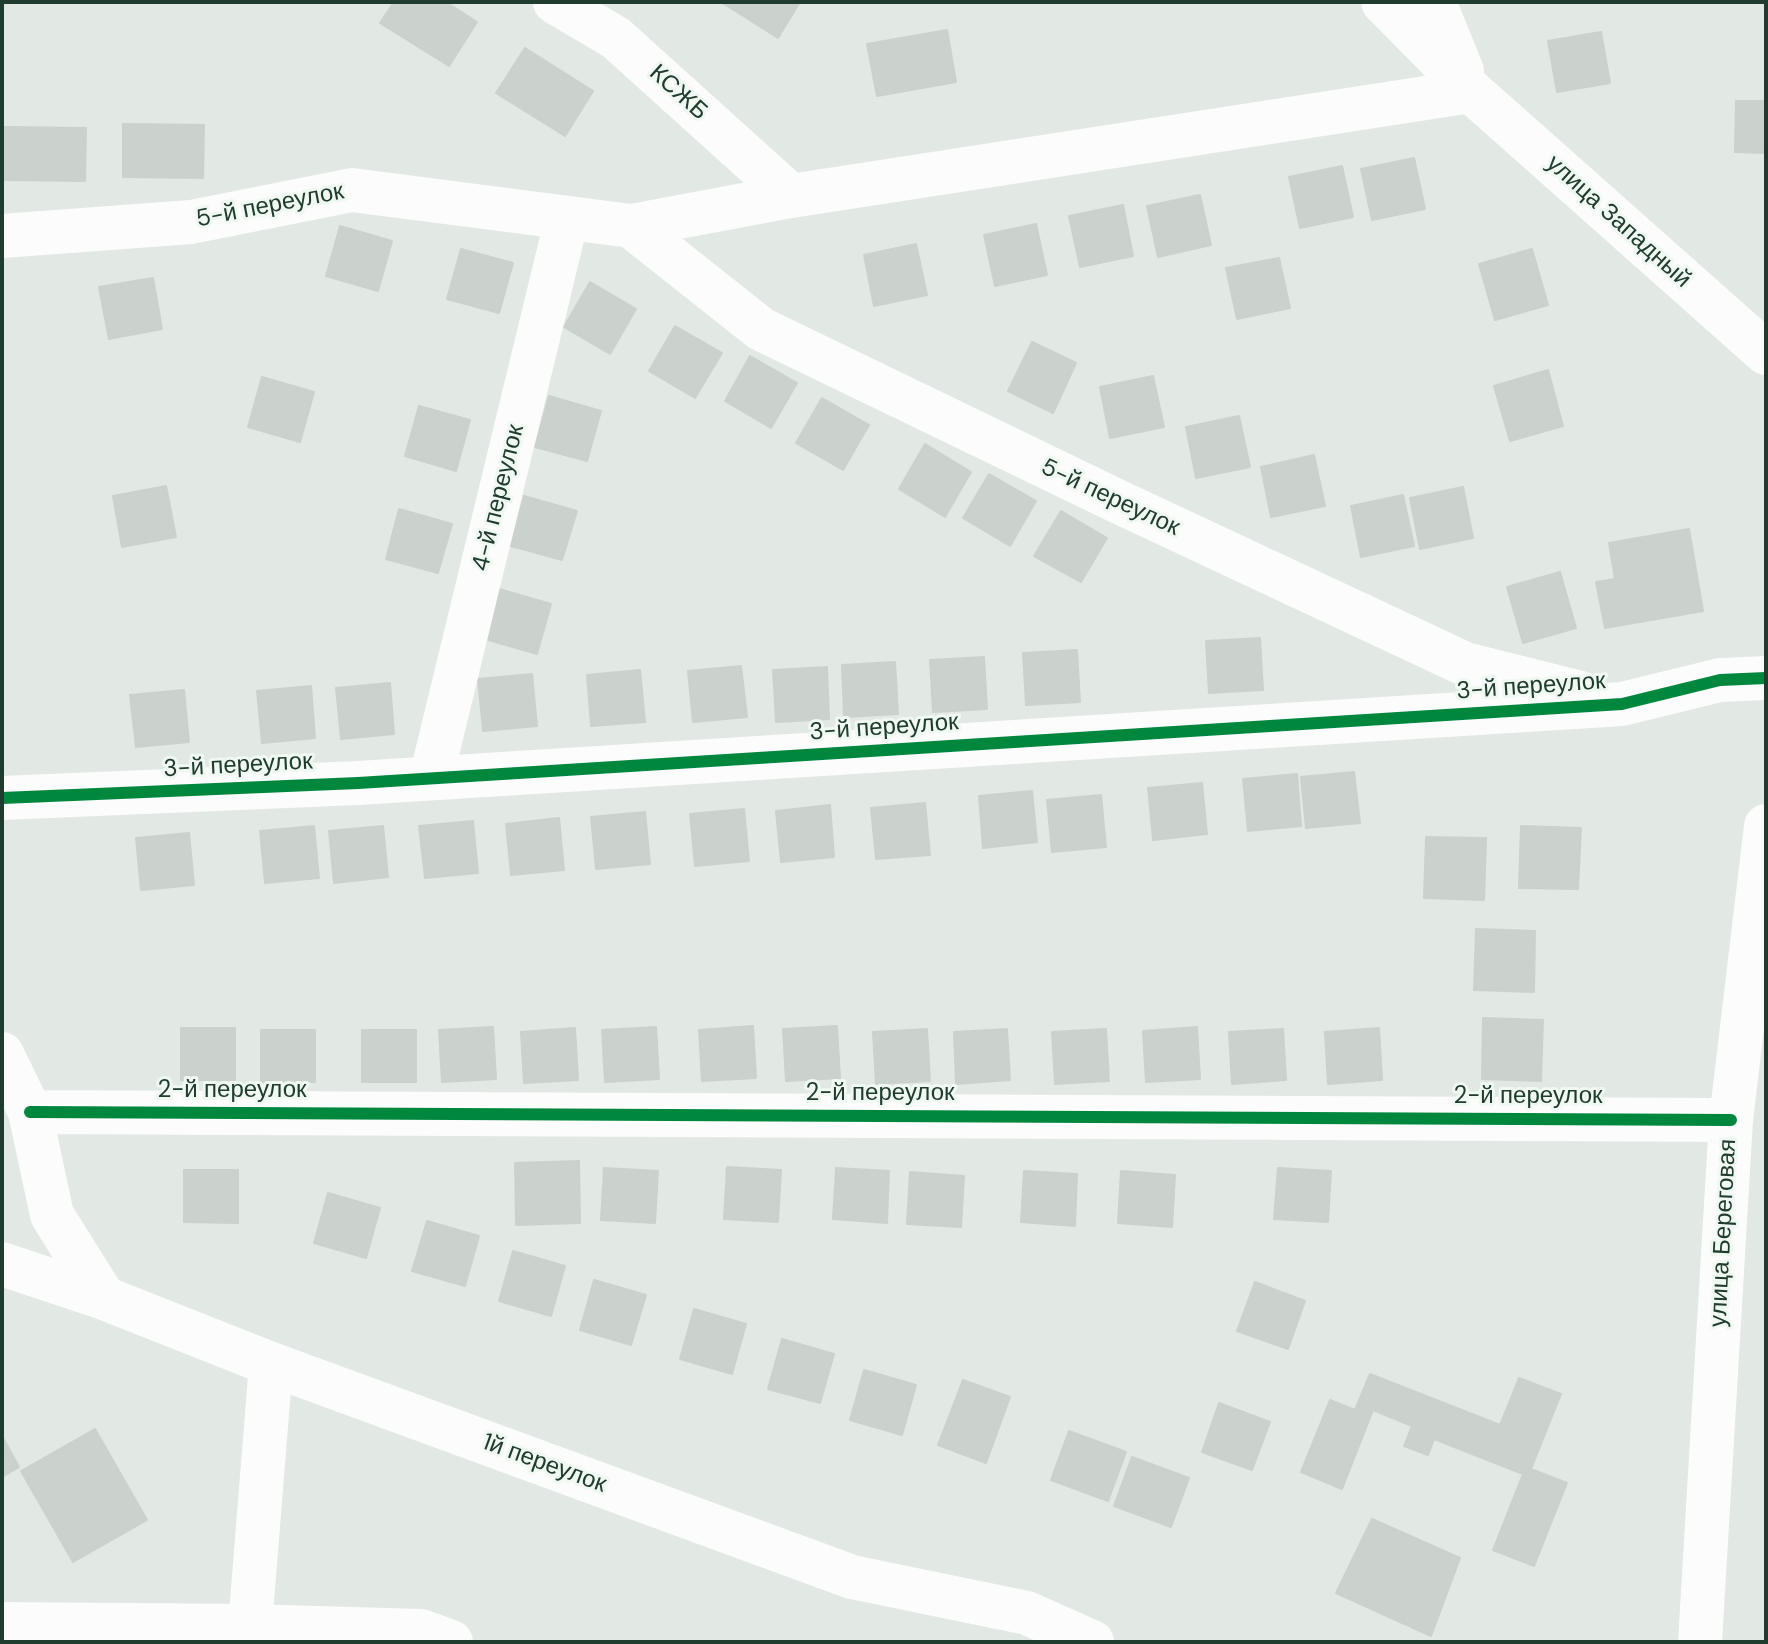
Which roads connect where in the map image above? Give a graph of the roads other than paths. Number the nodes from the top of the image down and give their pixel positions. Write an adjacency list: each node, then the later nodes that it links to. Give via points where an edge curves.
1 (555, 2): 5 (street, КСЖБ, via 616,38)
2 (1383, 2): 4 (street, улица Западный)
3 (1434, 2): 4 (street)
4 (1471, 91): 5 (street, 5-й переулок); 9 (street, улица Западный)
5 (791, 196): 7 (street, 5-й переулок)
6 (567, 218): 7 (street, 5-й переулок); 8 (street, 5-й переулок, via 352,190 191,222); 12 (street, 4-й переулок)
7 (631, 226): 11 (street, 5-й переулок, via 761,329 1104,495 1465,664)
8 (2, 236)
9 (1766, 353)
10 (1766, 678): 11 (street, 3-й переулок, via 1720,680)
11 (1622, 704): 12 (street, 3-й переулок)
12 (431, 778): 13 (street, 3-й переулок)
13 (2, 798)
14 (1766, 826): 15 (street, улица Береговая)
15 (1766, 841): 18 (street, улица Береговая)
16 (2, 1054): 17 (street)
17 (30, 1112): 18 (street, 2-й переулок); 20 (street, via 52,1215)
18 (1731, 1120): 26 (street, улица Береговая)
19 (2, 1264): 20 (street, 1й переулок)
20 (104, 1298): 21 (street, 1й переулок)
21 (271, 1364): 23 (street); 25 (street, 1й переулок, via 852,1577 1027,1613)
22 (2, 1624): 23 (street)
23 (250, 1626): 24 (street, via 421,1631)
24 (451, 1642)
25 (1092, 1642)
26 (1700, 1642)

